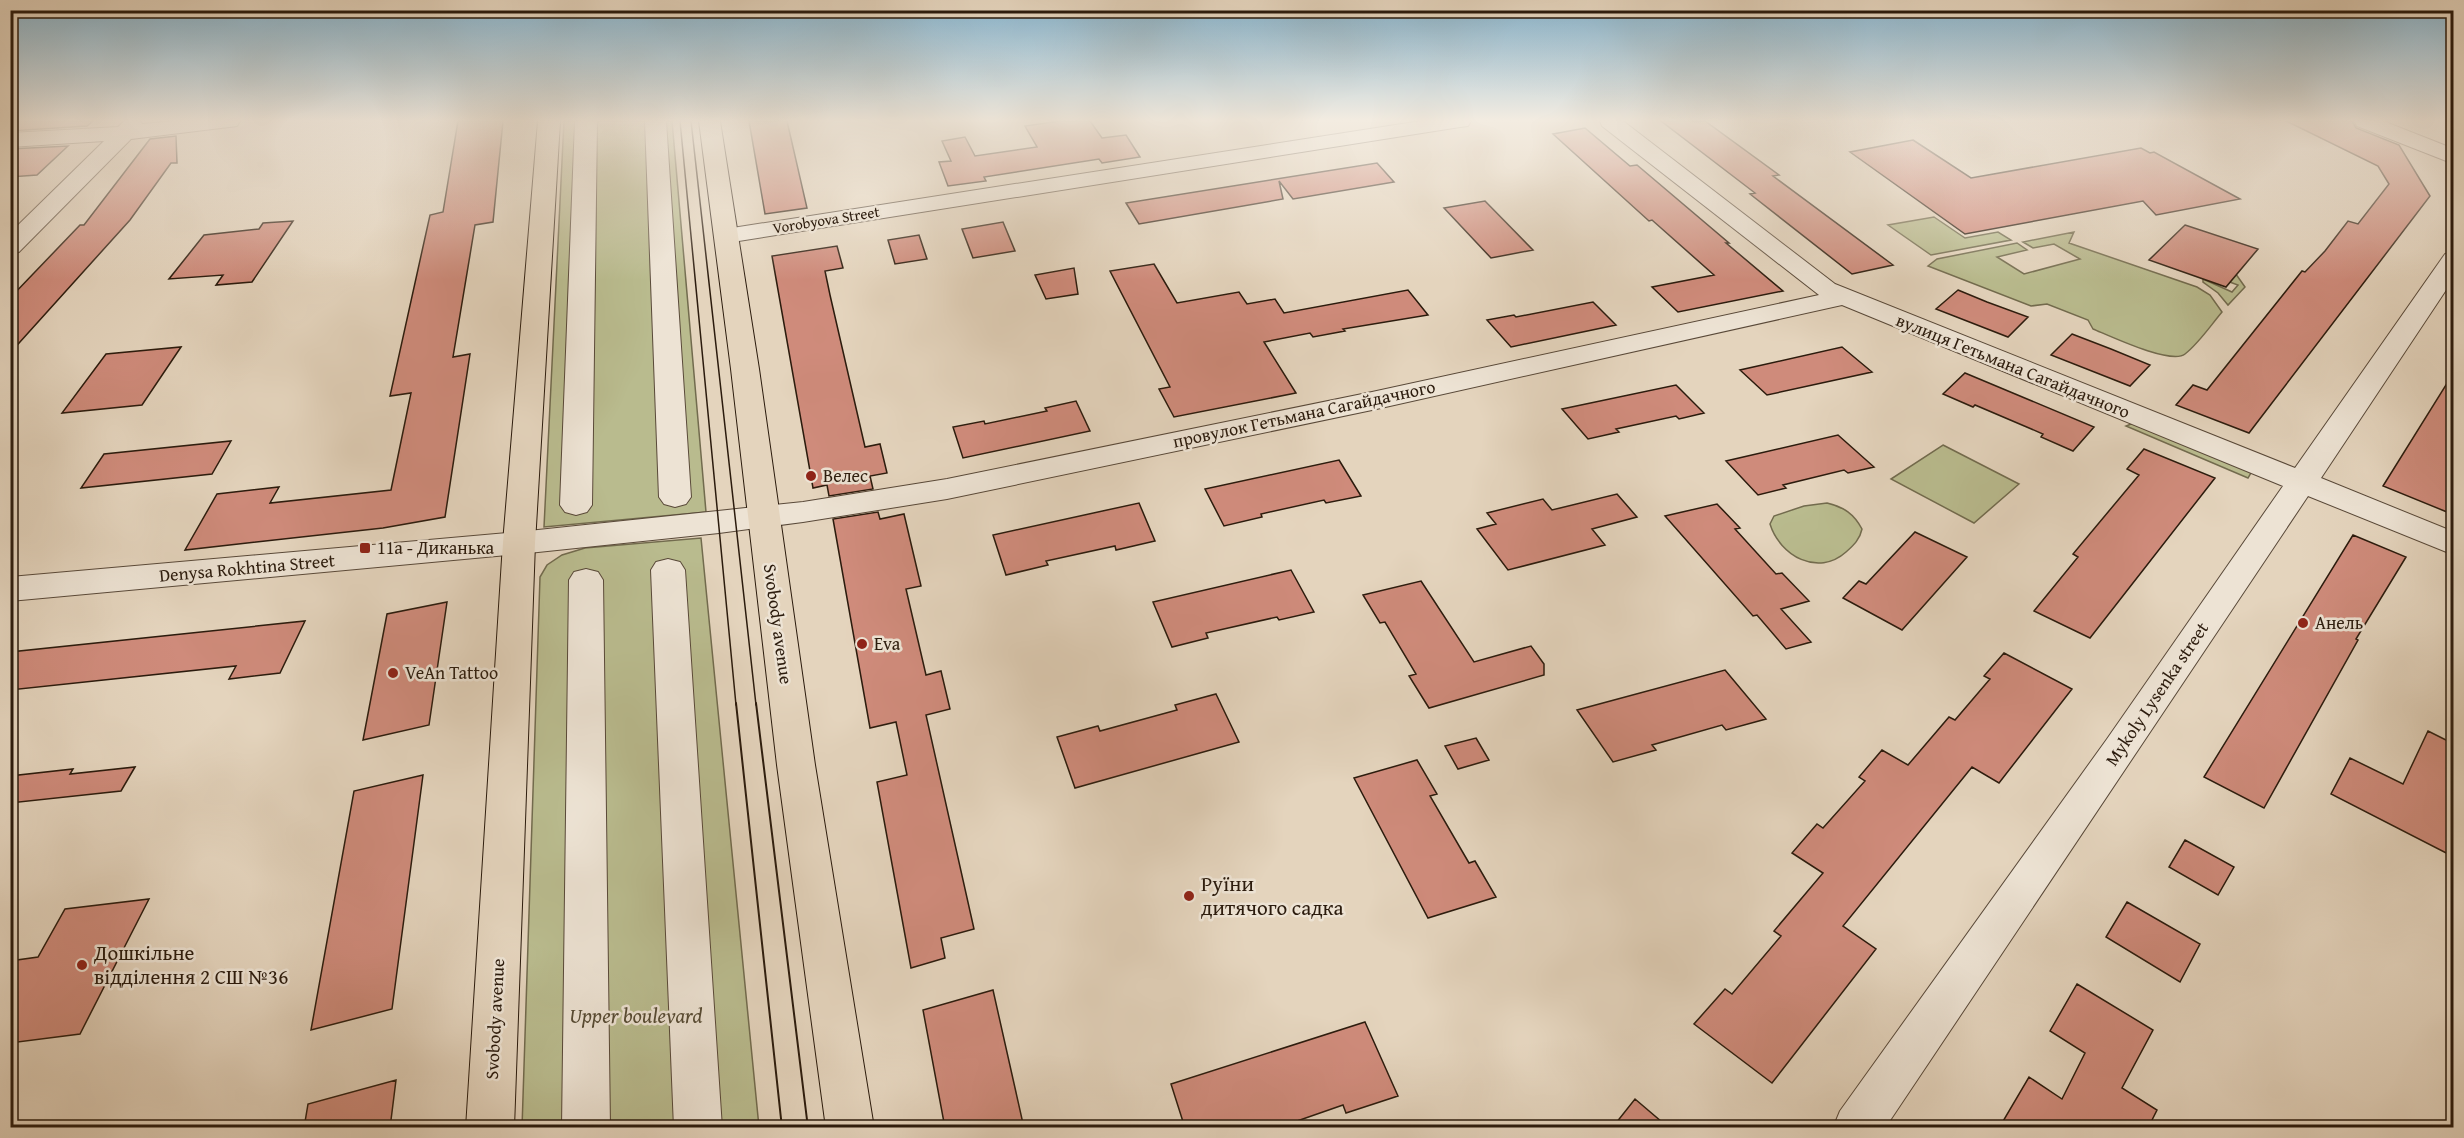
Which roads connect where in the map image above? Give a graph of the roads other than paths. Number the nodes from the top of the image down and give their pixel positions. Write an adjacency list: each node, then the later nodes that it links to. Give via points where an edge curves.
1 (83, 174): 9 (street)
2 (545, 174): 16 (main road, Svobody avenue)
3 (585, 174): 14 (street)
4 (658, 174): 13 (street)
5 (717, 174): 8 (main road, Svobody avenue)
6 (1121, 174): 8 (street, Vorobyova Street)
7 (1680, 174): 11 (street, вулиця Гетьмана Сагайдачного, via 1812,279)
8 (726, 236): 15 (main road, Svobody avenue)
9 (10, 247)
10 (2454, 259): 12 (street, Mykoly Lysenka street)
11 (1841, 297): 12 (street, вулиця Гетьмана Сагайдачного); 15 (street, провулок Гетьмана Сагайдачного, via 1372,401 947,489)
12 (2301, 482): 17 (street, вулиця Гетьмана Сагайдачного); 25 (street, Mykoly Lysenka street)
13 (675, 497)
14 (576, 505)
15 (765, 518): 16 (street, провулок Гетьмана Сагайдачного); 24 (main road, Svobody avenue, via 796,765)
16 (519, 543): 20 (street, Denysa Rokhtina Street); 21 (main road, Svobody avenue)
17 (2454, 544)
18 (668, 570): 23 (street)
19 (586, 580): 22 (street)
20 (10, 589)
21 (490, 1128)
22 (586, 1128)
23 (698, 1128)
24 (850, 1128)
25 (1857, 1128)

